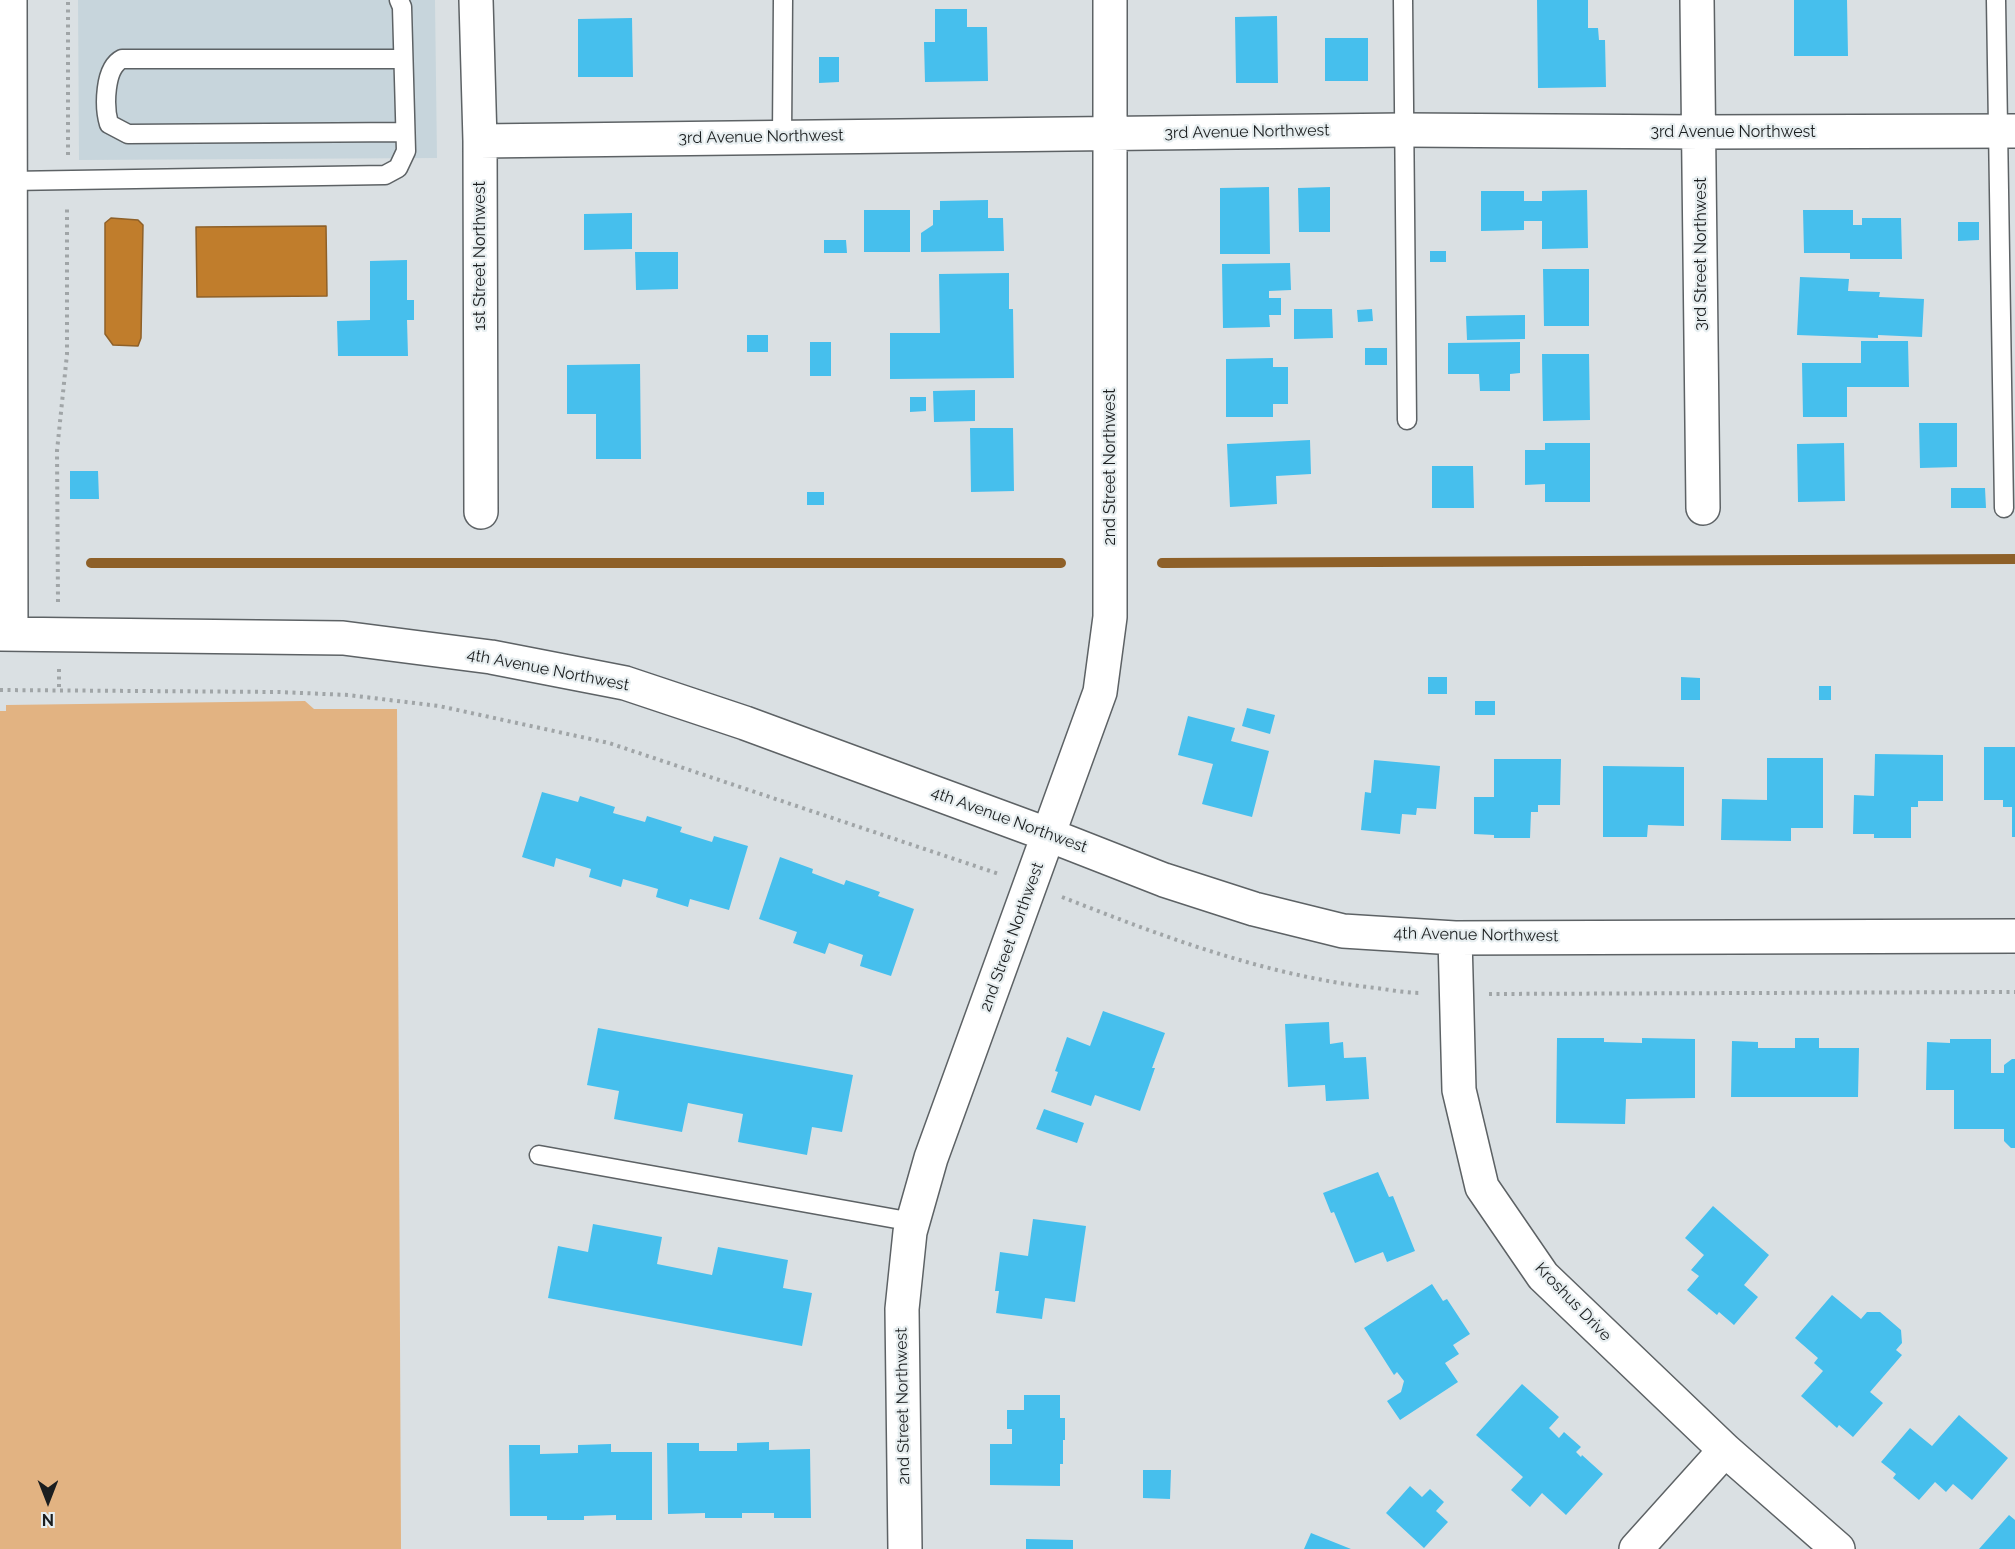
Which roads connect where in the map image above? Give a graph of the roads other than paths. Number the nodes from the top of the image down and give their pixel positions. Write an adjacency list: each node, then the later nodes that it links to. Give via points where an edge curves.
1 (10, 0): 17 (street)
2 (399, 0): 9 (lane)
3 (476, 0): 16 (street, 1st Street Northwest)
4 (783, 0): 15 (lane)
5 (1110, 0): 14 (street, 2nd Street Northwest)
6 (1403, 0): 10 (lane)
7 (1697, 0): 13 (street, 3rd Street Northwest)
8 (1996, 0): 11 (lane)
9 (403, 59): 12 (lane); 12 (lane, via 122,59 108,75 107,117 110,124 128,134)
10 (1404, 130): 13 (street, 3rd Avenue Northwest); 14 (street, 3rd Avenue Northwest); 18 (lane)
11 (2006, 131): 13 (street, 3rd Avenue Northwest); 20 (lane)
12 (405, 132): 17 (lane, via 406,152 398,168 385,175)
13 (1700, 132): 19 (street, 3rd Street Northwest)
14 (1111, 134): 15 (street, 3rd Avenue Northwest); 23 (street, 2nd Street Northwest, via 1110,617 1100,692)
15 (782, 136): 16 (street, 3rd Avenue Northwest)
16 (480, 141): 21 (street, 1st Street Northwest)
17 (10, 181): 22 (street)
18 (1407, 420)
19 (1703, 508)
20 (2004, 508)
21 (481, 512)
22 (6, 634): 23 (street, 4th Avenue Northwest, via 343,638 491,657 625,683)
23 (1049, 835): 25 (street, 4th Avenue Northwest, via 1164,880 1265,911 1343,930); 27 (street, 2nd Street Northwest, via 931,1158)
24 (2015, 936): 25 (street, 4th Avenue Northwest)
25 (1455, 938): 28 (street, Kroshus Drive, via 1459,1090 1482,1187 1544,1276)
26 (539, 1155): 27 (lane)
27 (913, 1222): 29 (street, 2nd Street Northwest, via 902,1309)
28 (1725, 1450): 30 (street); 31 (street, Kroshus Drive)
29 (905, 1549)
30 (1636, 1549)
31 (1838, 1549)

